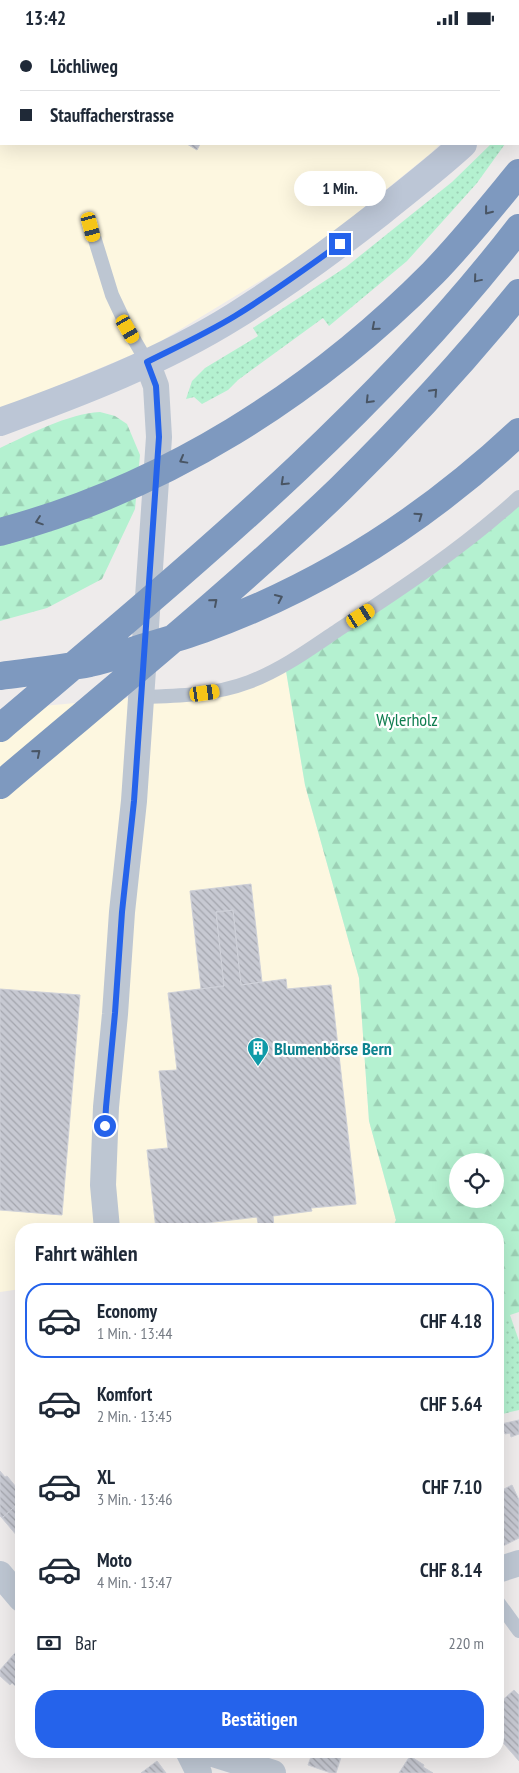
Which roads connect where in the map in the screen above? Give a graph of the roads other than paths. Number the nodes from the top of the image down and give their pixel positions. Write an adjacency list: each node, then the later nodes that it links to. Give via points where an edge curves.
1 (462, 145): 6 (street, via 340,244 287,282 235,316)
2 (519, 173): 10 (highway, one-way to 10, via 433,273 324,371 272,408 226,437 122,489 77,508)
3 (91, 227): 6 (lane, via 112,295)
4 (519, 228): 13 (highway, one-way to 13, via 403,364 320,449 232,530)
5 (519, 293): 14 (highway, one-way to 5, via 209,607 339,489 435,391)
6 (147, 362): 7 (street); 12 (street, via 156,386 159,437)
7 (0, 421)
8 (519, 432): 11 (highway, one-way to 8, via 92,663 202,630 311,583 421,514 483,466)
9 (519, 497): 12 (lane, via 454,552 285,665 250,682 220,691)
10 (0, 532)
11 (0, 676)
12 (140, 697): 15 (street, via 134,801 106,1107 103,1185)
13 (0, 728)
14 (0, 785)
15 (106, 1223)
16 (519, 1563): 17 (street)
17 (504, 1567)
18 (0, 1574): 19 (street)
19 (15, 1592)
20 (504, 1610): 21 (lane)
21 (519, 1631)
22 (192, 1758): 24 (street)
23 (226, 1758): 25 (street)
24 (199, 1773)
25 (273, 1773)

